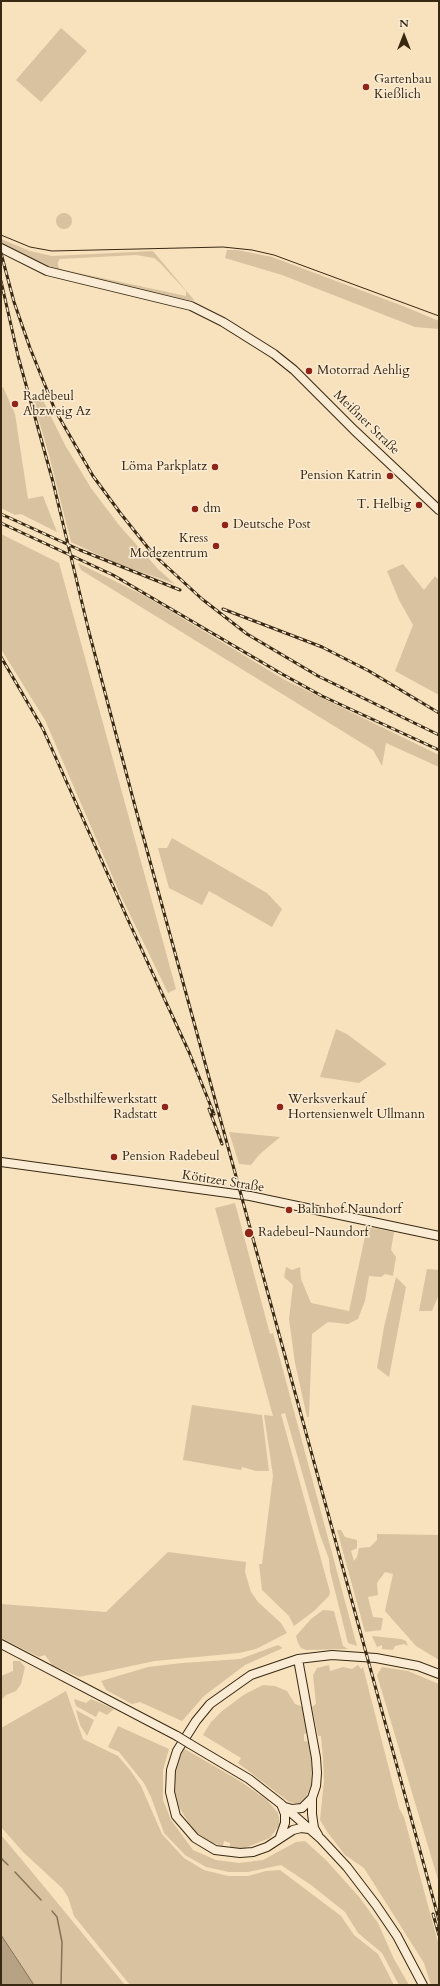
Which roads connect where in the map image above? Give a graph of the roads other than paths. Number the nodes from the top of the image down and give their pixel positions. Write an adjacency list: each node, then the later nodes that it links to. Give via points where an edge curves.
1 (1, 248): 2 (main road, Meißner Straße, via 47,271 184,304 209,314 274,354 306,381)
2 (439, 510)
3 (1, 1162): 4 (main road, Kötitzer Straße, via 247,1196)
4 (439, 1236)
5 (1, 1644): 9 (main road, bridge, via 177,1736 249,1779)
6 (298, 1659): 7 (main road, via 332,1655 376,1658 418,1666); 8 (main road, via 316,1758 316,1786); 11 (main road, via 251,1675 210,1704 177,1751 170,1782 170,1798 176,1816 204,1845 226,1853 253,1852 267,1847)
7 (439, 1674)
8 (312, 1798): 9 (main road, via 302,1808 292,1809); 12 (main road, via 312,1820)
9 (282, 1805): 10 (main road); 11 (main road, via 285,1823)
10 (309, 1829): 11 (main road, via 301,1828); 12 (main road)
11 (280, 1838)
12 (321, 1839): 13 (main road, via 347,1867 376,1905 397,1936)
13 (423, 1985)

